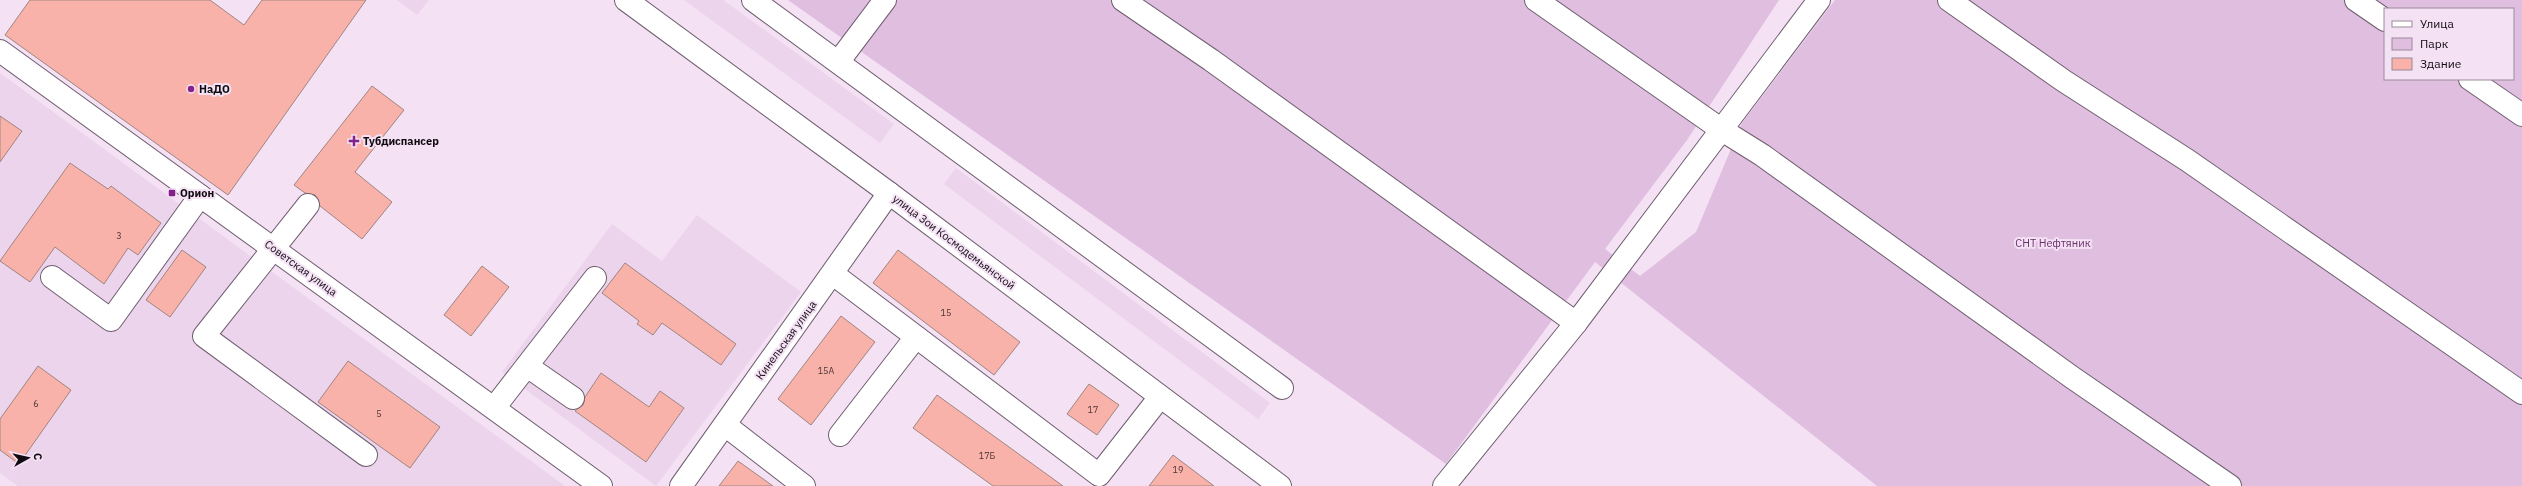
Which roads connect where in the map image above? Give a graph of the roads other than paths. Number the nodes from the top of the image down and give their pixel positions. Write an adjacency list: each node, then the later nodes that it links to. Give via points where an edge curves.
1 (626, 0): 15 (street, улица Зои Космодемьянской)
2 (753, 0): 11 (street)
3 (885, 0): 11 (street)
4 (1123, 0): 22 (street, via 1211,60)
5 (1536, 0): 14 (street)
6 (1819, 0): 14 (street)
7 (1949, 0): 26 (street, via 2064,81 2187,160)
8 (2356, 0): 9 (street)
9 (2384, 19)
10 (0, 51): 16 (street, Советская улица)
11 (839, 61): 25 (street)
12 (2471, 80): 13 (street)
13 (2522, 115)
14 (1722, 130): 22 (street); 39 (street)
15 (889, 193): 19 (street, Кинельская улица); 28 (street, улица Зои Космодемьянской)
16 (200, 196): 18 (street, Советская улица); 20 (street, via 111,320)
17 (308, 205): 18 (street)
18 (274, 249): 29 (street, Советская улица); 32 (street, via 204,336)
19 (833, 274): 23 (street); 30 (street, Кинельская улица)
20 (52, 277)
21 (595, 278): 24 (street)
22 (1576, 323): 38 (street)
23 (916, 337): 31 (street); 33 (street)
24 (527, 366): 27 (street); 29 (street)
25 (1282, 388)
26 (2522, 393)
27 (573, 398)
28 (1160, 398): 33 (street); 37 (street, улица Зои Космодемьянской)
29 (494, 408): 34 (street, Советская улица)
30 (725, 425): 35 (street, Кинельская улица); 36 (street)
31 (840, 435)
32 (366, 455)
33 (1101, 481)
34 (601, 486)
35 (681, 486)
36 (804, 486)
37 (1280, 486)
38 (1444, 486)
39 (2230, 486)

